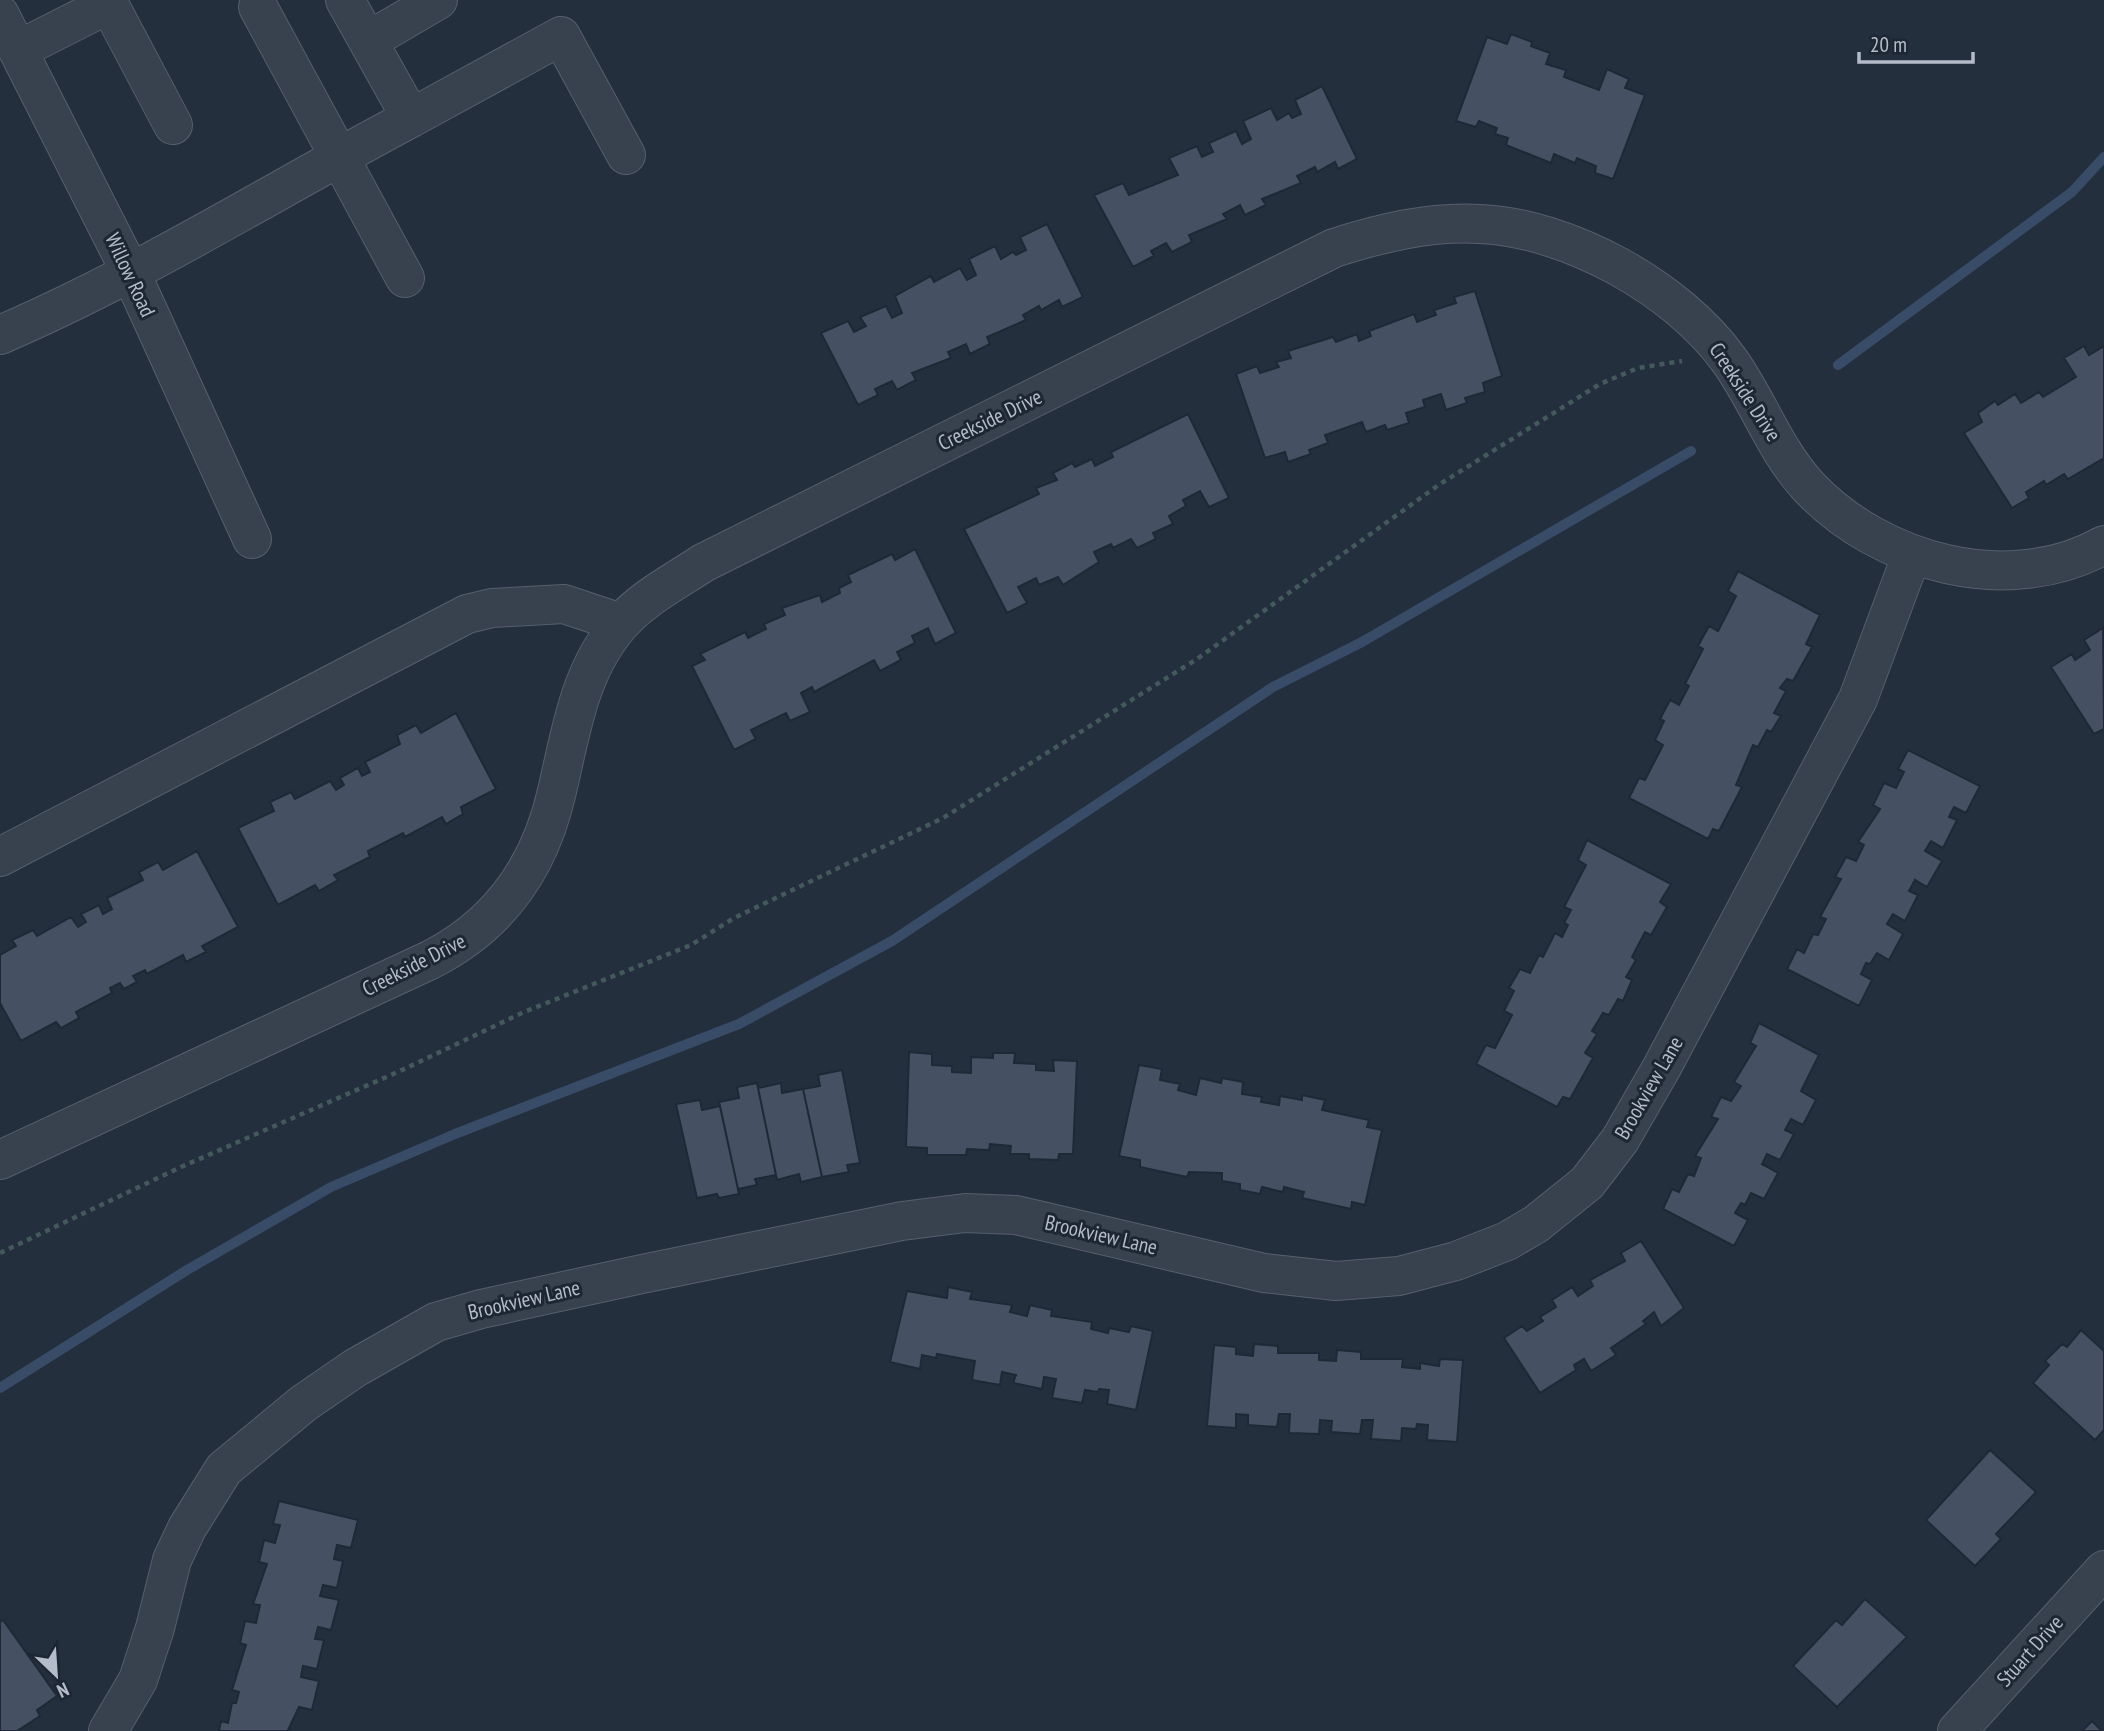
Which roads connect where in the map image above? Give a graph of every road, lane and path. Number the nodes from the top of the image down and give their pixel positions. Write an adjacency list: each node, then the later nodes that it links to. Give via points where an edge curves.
1 (345, 0): 5 (street)
2 (438, 0): 5 (street)
3 (258, 7): 10 (street)
4 (0, 15): 6 (street, Willow Road)
5 (368, 41): 7 (street)
6 (20, 49): 8 (street, via 108,4); 11 (street, Willow Road)
7 (411, 118): 9 (street, via 561,36); 10 (street)
8 (173, 125)
9 (626, 155)
10 (337, 157): 11 (street); 12 (street)
11 (130, 271): 13 (street); 15 (street, Willow Road)
12 (405, 278)
13 (0, 335)
14 (1720, 348): 17 (street, Creekside Drive, via 1809,486 1874,537); 18 (street, Creekside Drive, via 1657,292 1612,263 1573,246 1525,231 1480,224 1382,233 1334,248 703,564); 21 (path, via 1677,363 1638,368 1600,384 1440,484 1197,659 943,818 734,918 691,945 524,1012)
15 (252, 539)
16 (2104, 545): 17 (street, Creekside Drive, via 2051,565 2019,568 1982,569)
17 (1912, 554): 23 (street, Brookview Lane, via 1858,699 1662,1067 1620,1140 1587,1183 1536,1224 1456,1261 1399,1276 1336,1281 1264,1273 1016,1215 965,1213 902,1221 642,1274 436,1322 304,1402 224,1469 172,1560 138,1680)
18 (621, 622): 19 (street, via 564,604 467,614); 20 (street, Creekside Drive, via 577,704 545,832 516,888 478,931 430,960)
19 (0, 857)
20 (0, 1160)
21 (0, 1254)
22 (2104, 1570): 24 (street, Stuart Drive)
23 (108, 1731)
24 (1957, 1731)

